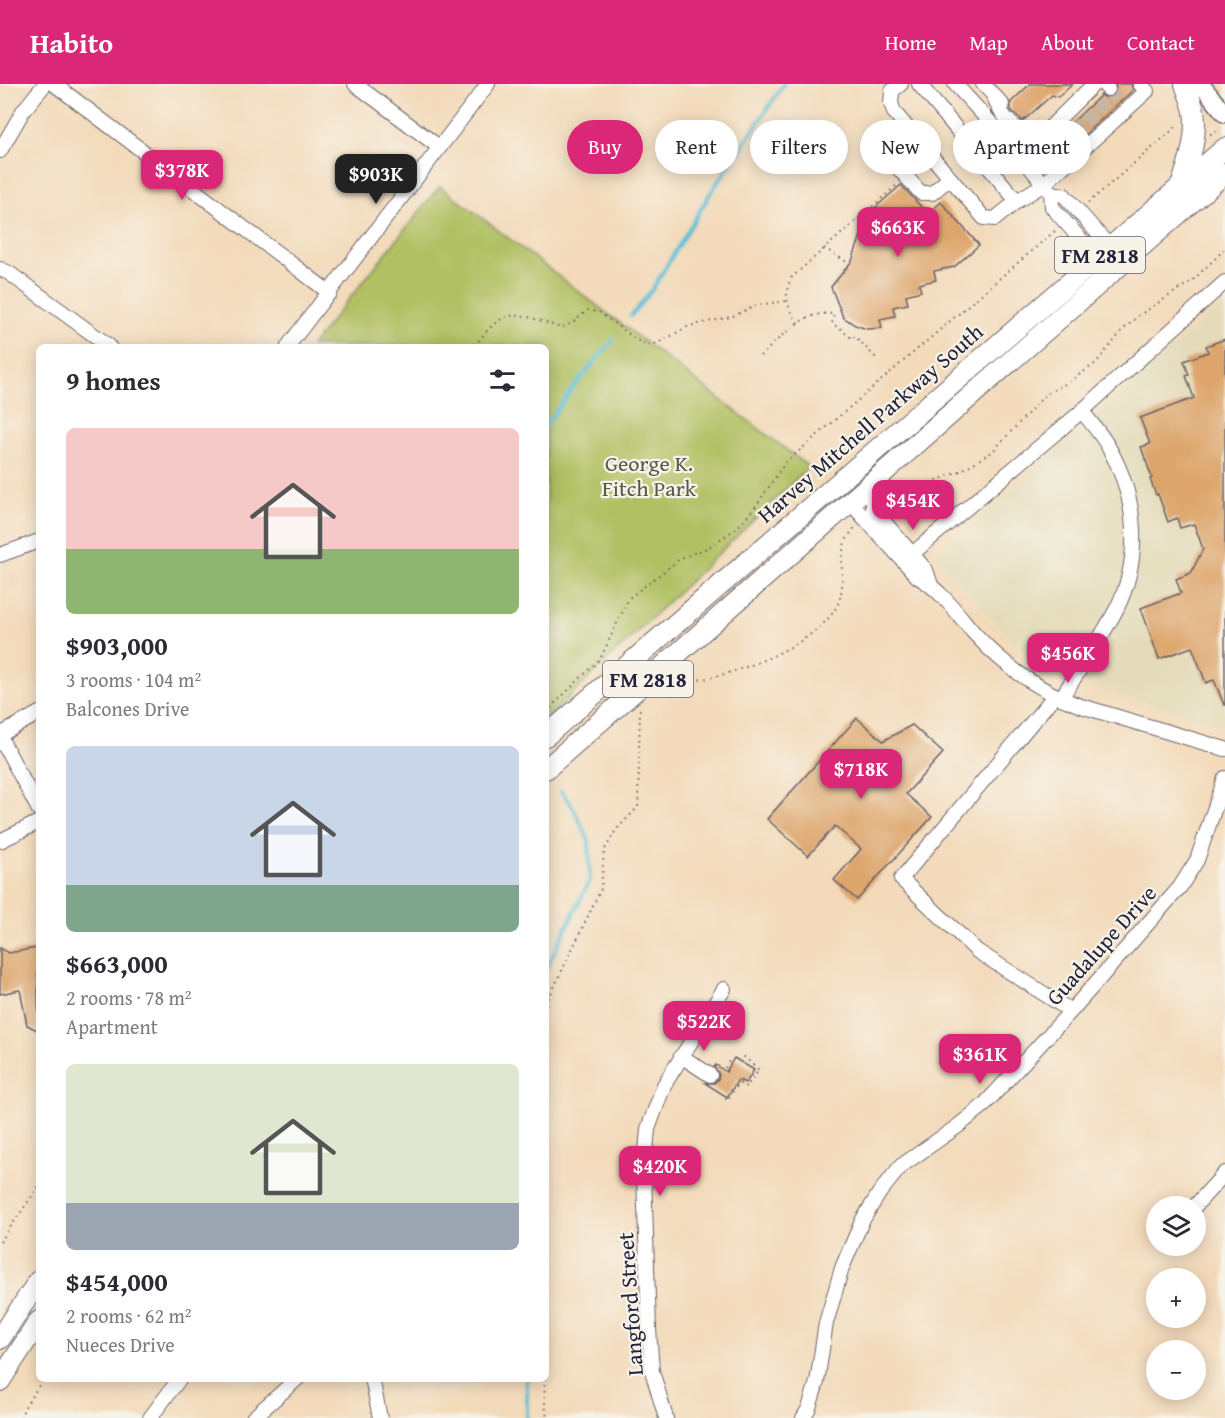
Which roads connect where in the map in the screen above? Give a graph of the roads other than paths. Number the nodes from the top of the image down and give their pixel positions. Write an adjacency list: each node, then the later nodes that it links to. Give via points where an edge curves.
1 (45, 84): 20 (street, via 23,111)
2 (54, 84): 34 (street)
3 (355, 84): 18 (street)
4 (488, 84): 18 (street)
5 (901, 84): 14 (street, via 892,91 891,103)
6 (919, 84): 30 (street)
7 (955, 84): 11 (street)
8 (1140, 84): 28 (street, via 1147,91 1123,106 1074,152)
9 (1185, 84): 26 (highway, via 1194,112 1194,131)
10 (1201, 84): 13 (main road)
11 (976, 89): 15 (street); 16 (street, via 1000,103 999,110)
12 (1092, 92): 17 (street)
13 (1225, 114)
14 (900, 120)
15 (1006, 120)
16 (1008, 120)
17 (1066, 120)
18 (439, 147): 34 (street)
19 (1225, 148): 26 (highway, Harvey Mitchell Parkway South / FM 2818)
20 (0, 151)
21 (941, 168): 25 (street)
22 (1225, 173): 29 (highway, Harvey Mitchell Parkway South / FM 2818)
23 (904, 174): 25 (street, via 921,193 932,193)
24 (1041, 174): 28 (street)
25 (950, 178): 30 (street, via 984,218 995,219)
26 (1181, 186): 31 (highway, Harvey Mitchell Parkway South / FM 2818)
27 (1225, 186): 29 (highway)
28 (1048, 189): 30 (street); 31 (street, via 1064,195 1078,211); 31 (street, via 1052,207 1065,222)
29 (1202, 193): 39 (highway, Harvey Mitchell Parkway South / FM 2818)
30 (1017, 201)
31 (1103, 252): 38 (highway, Harvey Mitchell Parkway South / FM 2818)
32 (0, 269): 35 (street)
33 (1225, 282): 37 (street)
34 (330, 292): 36 (street)
35 (106, 344)
36 (290, 344)
37 (1082, 411): 42 (street); 45 (street, via 1108,446 1123,478 1131,512 1133,550 1118,606)
38 (855, 468): 40 (highway); 47 (highway, Harvey Mitchell Parkway South / FM 2818)
39 (872, 482): 40 (highway, Harvey Mitchell Parkway South / FM 2818); 42 (street, via 873,509)
40 (849, 501): 44 (street, via 918,577); 50 (highway, Harvey Mitchell Parkway South / FM 2818)
41 (36, 542): 43 (street)
42 (912, 554): 44 (street, via 926,570)
43 (0, 555)
44 (931, 585): 45 (street, via 1001,660 1026,680)
45 (1058, 697): 49 (street); 56 (street, via 901,879 977,951)
46 (36, 715): 48 (street)
47 (549, 733)
48 (0, 736): 52 (street)
49 (1225, 749)
50 (549, 766)
51 (1225, 778): 56 (street, Guadalupe Drive, via 1197,860 1180,886)
52 (36, 804)
53 (36, 823): 54 (street)
54 (0, 841)
55 (724, 989): 57 (street, Langford Street)
56 (1071, 1011): 72 (street, Guadalupe Drive, via 983,1106 901,1166 880,1192 862,1221 842,1268 826,1323 817,1382)
57 (681, 1056): 58 (street); 71 (street, Langford Street, via 664,1085 648,1129 644,1174 652,1371)
58 (710, 1075)
59 (1225, 1173): 60 (street)
60 (1204, 1196)
61 (36, 1284): 63 (highway)
62 (36, 1326): 64 (highway)
63 (1, 1335)
64 (0, 1381)
65 (177, 1382): 68 (street)
66 (294, 1382): 69 (street)
67 (373, 1382): 70 (street)
68 (150, 1418)
69 (253, 1418)
70 (380, 1418)
71 (666, 1418)
72 (803, 1418)

